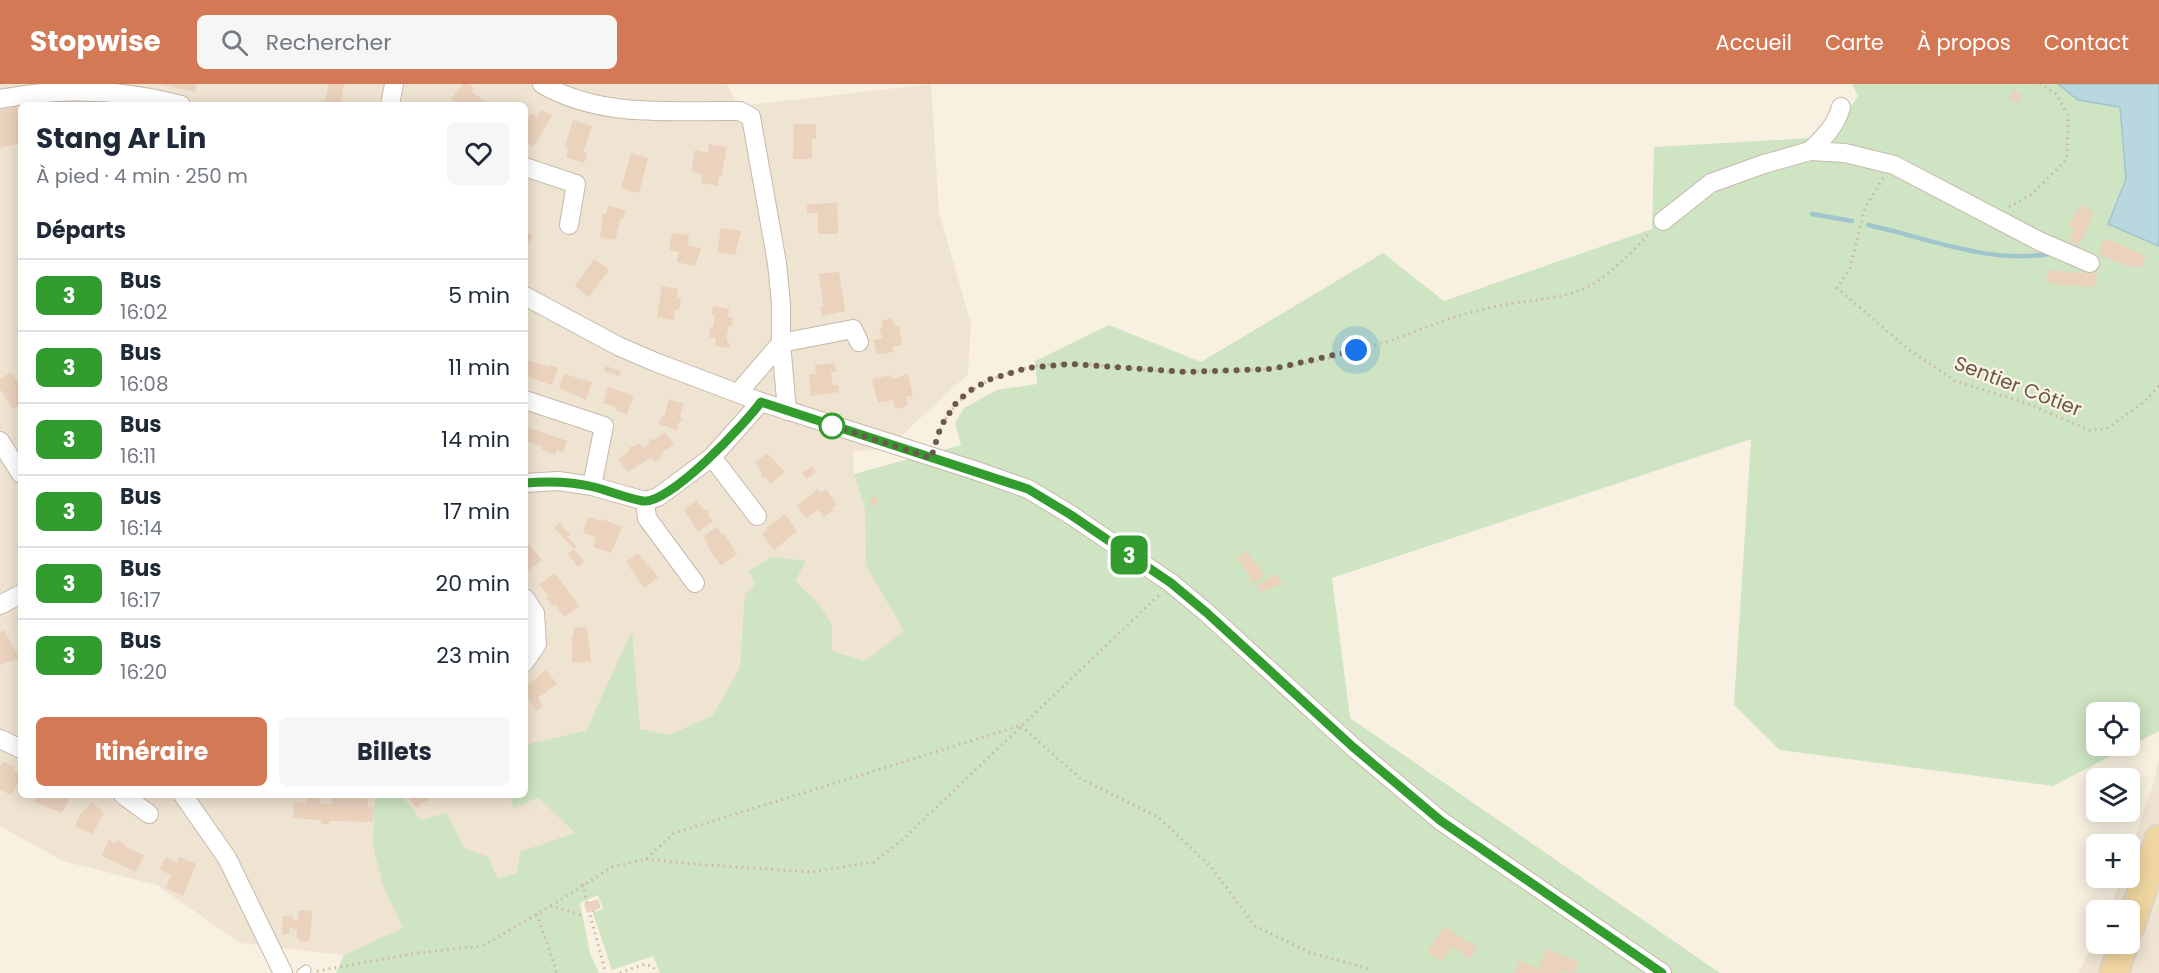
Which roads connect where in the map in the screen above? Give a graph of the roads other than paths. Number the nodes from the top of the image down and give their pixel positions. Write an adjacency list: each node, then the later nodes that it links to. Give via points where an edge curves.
1 (394, 84): 5 (street)
2 (542, 84): 14 (street, via 576,100 619,110 740,111 751,117 777,263)
3 (0, 99): 4 (street, via 85,90)
4 (170, 102)
5 (391, 102)
6 (1841, 107): 7 (street, via 1838,120)
7 (1810, 151): 9 (street, via 1711,183); 11 (street, via 1845,153 1894,165 2038,241)
8 (528, 168): 10 (street, via 576,184)
9 (1663, 220)
10 (569, 225)
11 (2090, 263)
12 (528, 298): 15 (street, via 618,346)
13 (860, 342): 14 (street, via 853,329)
14 (781, 343): 15 (street); 18 (street)
15 (738, 393): 17 (street)
16 (528, 401): 23 (street, via 603,426)
17 (761, 402): 18 (street); 20 (street)
18 (787, 411): 40 (street, via 1028,489 1071,515 1171,583 1441,821)
19 (0, 441): 21 (street)
20 (712, 457): 24 (street, via 658,497); 25 (street)
21 (18, 469)
22 (528, 483): 23 (street, via 558,481)
23 (592, 486): 24 (street)
24 (645, 501): 26 (street, via 647,518)
25 (757, 516)
26 (694, 583)
27 (18, 596): 29 (street)
28 (528, 602): 30 (street, via 535,613 537,644)
29 (0, 605)
30 (528, 660)
31 (0, 739): 32 (street)
32 (18, 748)
33 (127, 798): 35 (street)
34 (185, 798): 39 (street, via 227,858)
35 (149, 814)
36 (2159, 839): 37 (main road)
37 (2139, 900)
38 (2121, 954): 41 (main road)
39 (284, 973)
40 (1662, 973)
41 (2114, 973)

